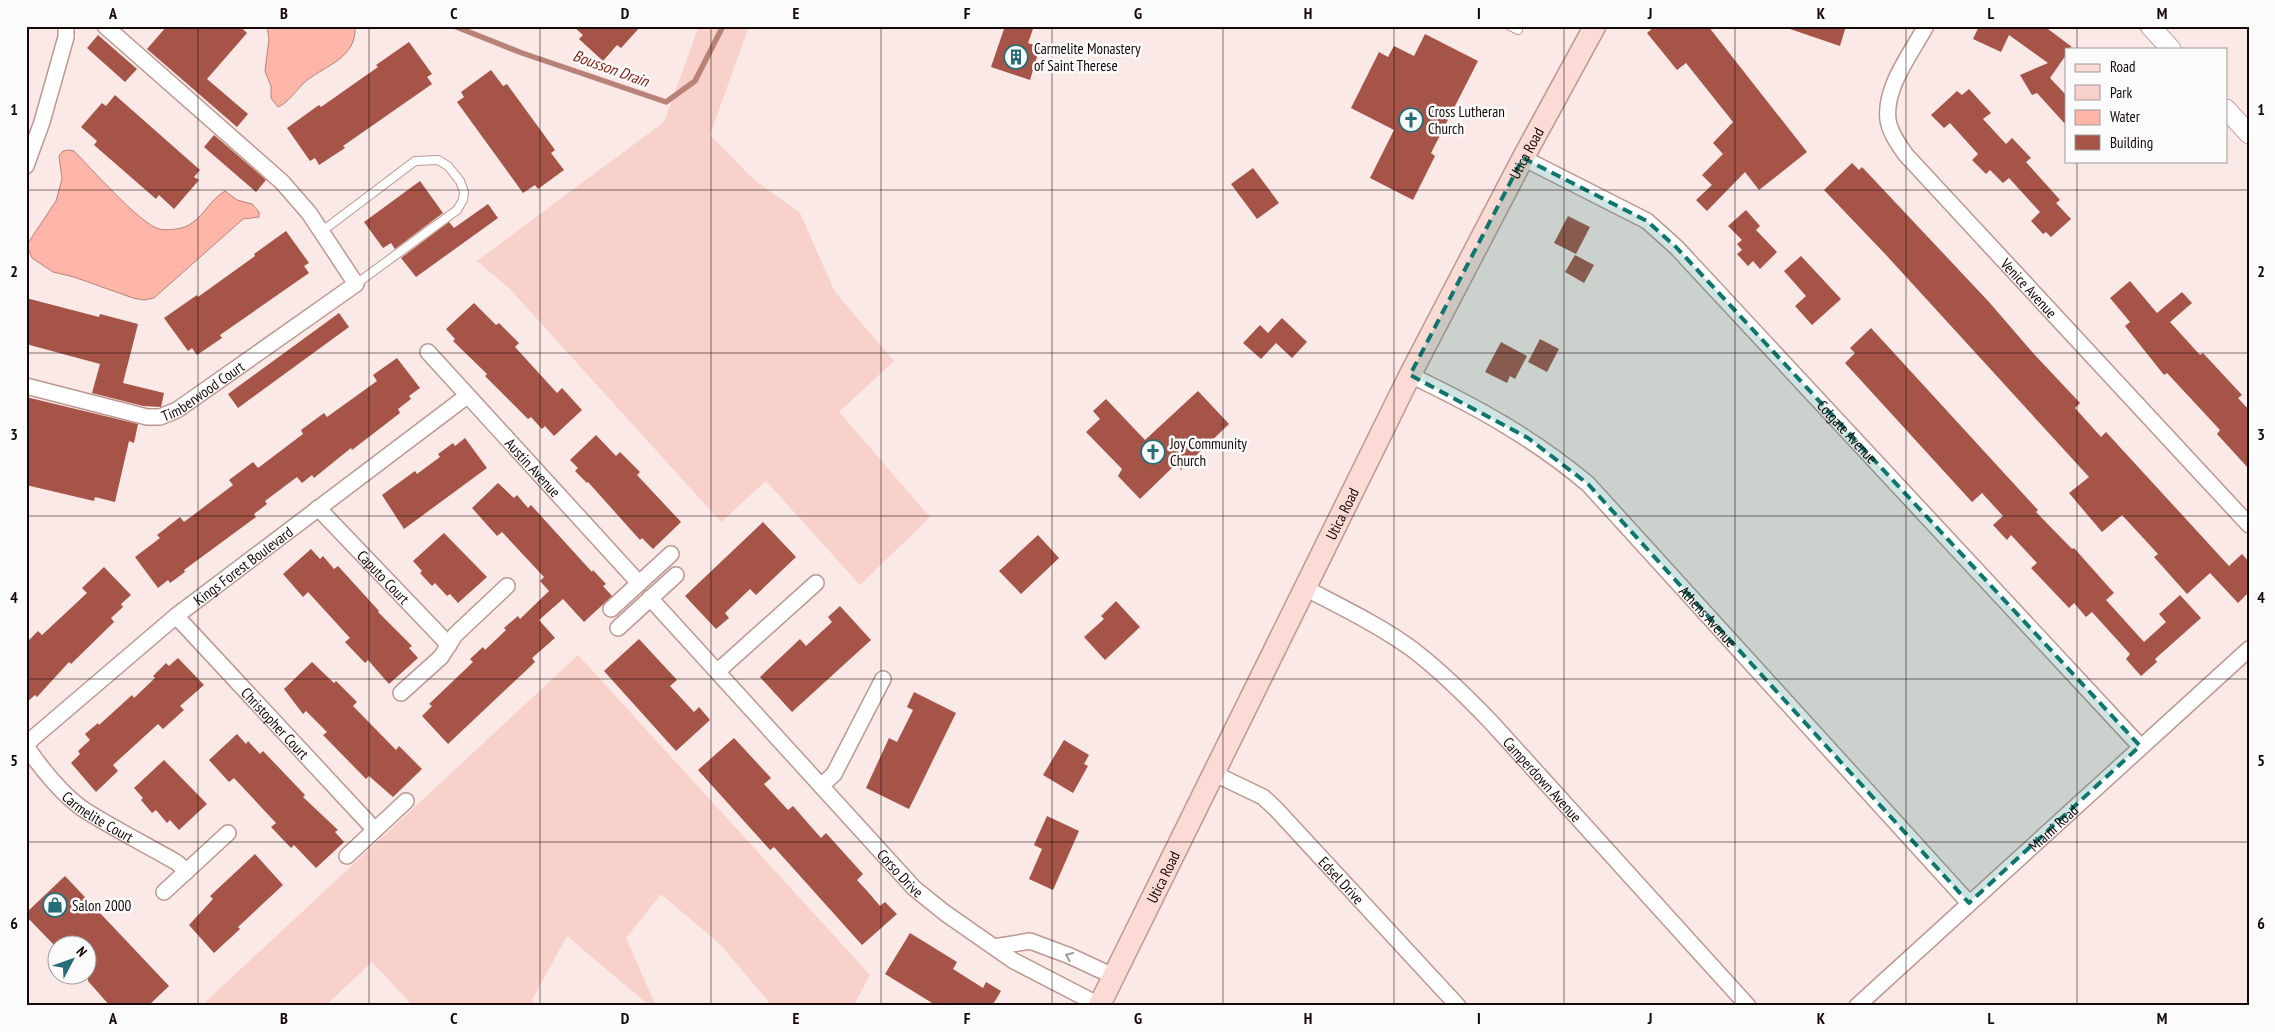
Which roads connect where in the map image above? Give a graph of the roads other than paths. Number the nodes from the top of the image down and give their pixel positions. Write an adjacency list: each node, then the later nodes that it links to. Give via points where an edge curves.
1 (66, 26): 12 (street, via 66,37 42,122)
2 (105, 26): 13 (street, via 282,182)
3 (1510, 26): 7 (lane)
4 (1595, 26): 11 (main road, Utica Road)
5 (1926, 26): 20 (street, Venice Avenue, via 1895,82 1889,101 1888,121 1895,140)
6 (2150, 26): 8 (street)
7 (1518, 30)
8 (2170, 48)
9 (2228, 111): 10 (street)
10 (2249, 134)
11 (1523, 158): 16 (main road, Utica Road); 37 (street, Colgate Avenue, via 1646,221 1676,247)
12 (26, 166)
13 (321, 232): 14 (street); 14 (lane, Timberwood Court, via 415,161 438,160 448,166 460,182 464,192 457,210)
14 (356, 284): 17 (street, Timberwood Court, via 177,410 160,416 147,417)
15 (428, 352): 18 (street, Austin Avenue)
16 (1410, 375): 26 (main road, Utica Road); 46 (street, Athens Avenue, via 1479,408 1528,438 1588,484)
17 (26, 386)
18 (467, 396): 19 (street, Kings Forest Boulevard); 23 (street, Austin Avenue)
19 (318, 508): 29 (street, Kings Forest Boulevard); 31 (street, Caputo Court)
20 (2249, 525)
21 (671, 554): 23 (street)
22 (676, 575): 27 (street)
23 (639, 583): 28 (street)
24 (816, 583): 33 (street)
25 (507, 586): 31 (street, via 455,635)
26 (1305, 588): 38 (main road, Utica Road); 51 (street, Camperdown Avenue, via 1411,648 1450,680)
27 (650, 598): 30 (street); 33 (street, Corso Drive)
28 (611, 609)
29 (176, 616): 36 (street, Kings Forest Boulevard); 41 (street, Christopher Court)
30 (618, 628)
31 (449, 645): 35 (street)
32 (2249, 649): 37 (street, Miami Road)
33 (718, 671): 39 (street, Corso Drive)
34 (883, 679): 39 (street, via 834,774)
35 (401, 693)
36 (26, 745): 44 (street, Carmelite Court, via 35,759 85,811)
37 (2140, 746): 46 (street, Miami Road)
38 (1213, 773): 48 (main road, Utica Road); 50 (street, Edsel Drive, via 1263,797 1276,809)
39 (821, 786): 47 (street, Corso Drive, via 914,888)
40 (406, 801): 41 (street)
41 (375, 830): 43 (street)
42 (228, 834): 44 (street)
43 (347, 856)
44 (187, 871): 45 (street)
45 (164, 892)
46 (1968, 903): 52 (street, Miami Road)
47 (994, 946): 48 (street, one-way to 47, via 1030,941); 49 (street, Corso Drive, via 1014,961)
48 (1113, 976): 49 (main road, Utica Road)
49 (1099, 1005)
50 (1458, 1006)
51 (1748, 1006)
52 (1857, 1006)

